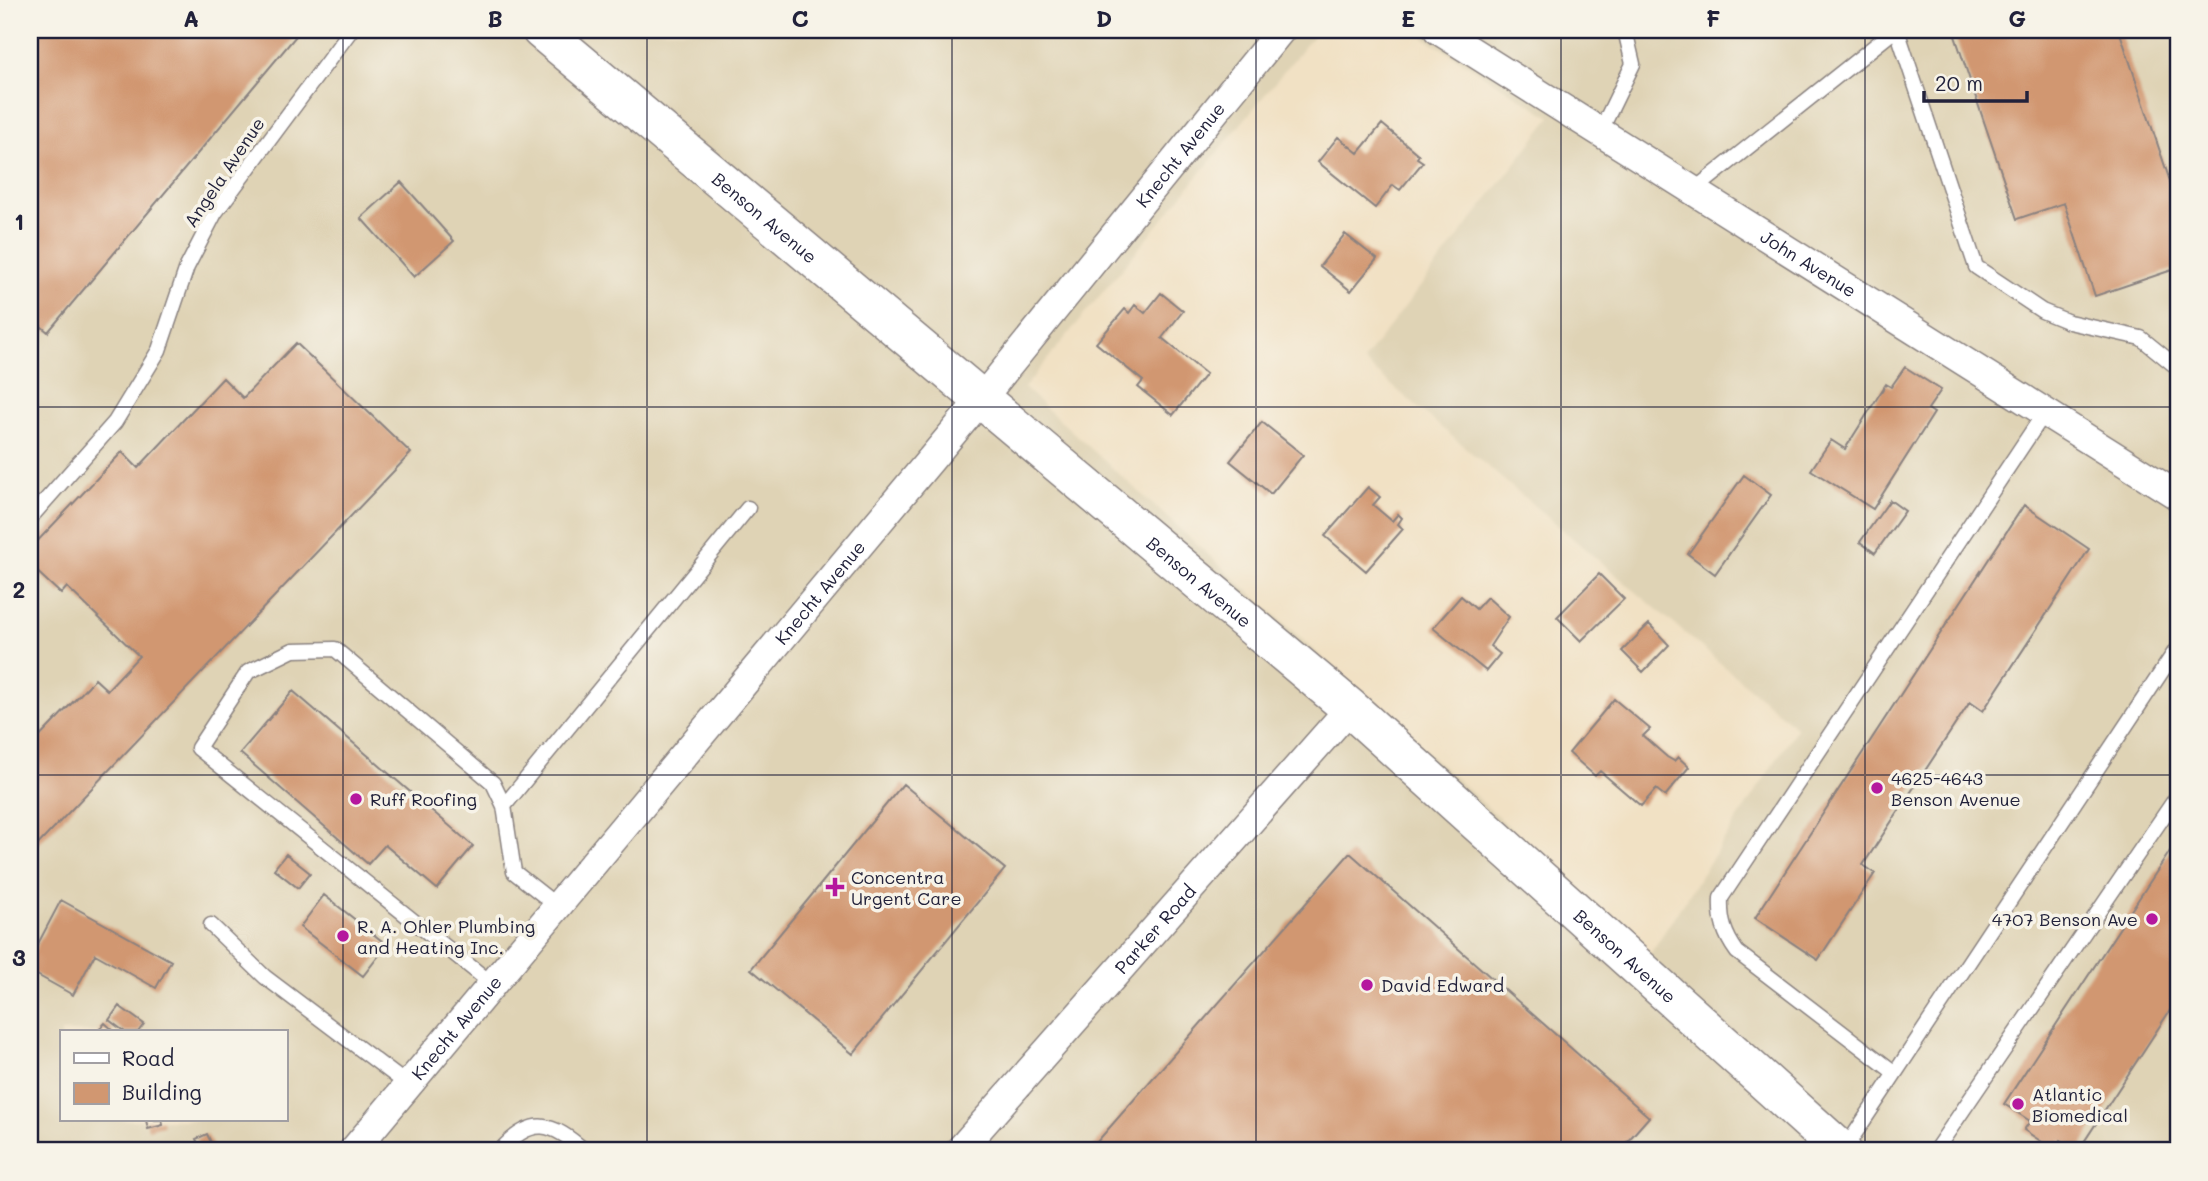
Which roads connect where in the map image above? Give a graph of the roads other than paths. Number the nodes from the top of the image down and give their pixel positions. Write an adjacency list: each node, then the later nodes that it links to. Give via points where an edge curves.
1 (351, 30): 14 (lane, Angela Avenue, via 215,213 187,267 159,350 115,422)
2 (541, 30): 10 (street, Benson Avenue)
3 (1281, 30): 10 (street, Knecht Avenue)
4 (1437, 30): 7 (street, John Avenue)
5 (1625, 30): 7 (lane, via 1633,64)
6 (1896, 30): 8 (lane); 9 (lane, via 1976,267 2042,311 2069,323 2141,338)
7 (1600, 132): 8 (street, John Avenue)
8 (1693, 191): 11 (street, John Avenue)
9 (2178, 368)
10 (983, 397): 16 (street, Benson Avenue); 19 (street, Knecht Avenue)
11 (2045, 412): 12 (street, John Avenue); 22 (lane, via 1721,898 1725,935 1737,952)
12 (2178, 496)
13 (748, 508): 18 (lane)
14 (30, 518)
15 (2178, 647): 22 (lane)
16 (1350, 708): 27 (street, Parker Road); 28 (street, Benson Avenue)
17 (2178, 795): 29 (lane)
18 (504, 806): 19 (lane, via 514,872); 21 (lane, via 493,783 335,649 293,650 248,672 198,748)
19 (557, 906): 21 (street, Knecht Avenue)
20 (212, 925): 23 (lane, via 265,977)
21 (492, 984): 23 (street, Knecht Avenue)
22 (1895, 1073): 28 (lane)
23 (408, 1085): 24 (street, Knecht Avenue)
24 (353, 1151)
25 (500, 1151): 26 (lane, via 528,1128 546,1126 562,1130)
26 (585, 1151)
27 (959, 1151)
28 (1843, 1151)
29 (1935, 1151)

